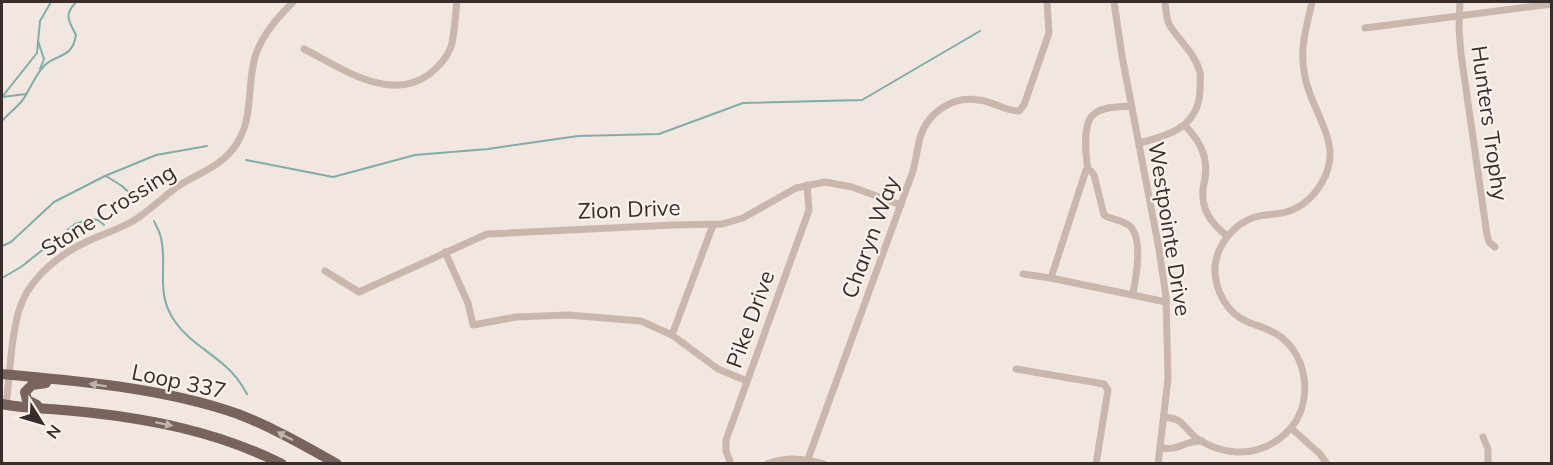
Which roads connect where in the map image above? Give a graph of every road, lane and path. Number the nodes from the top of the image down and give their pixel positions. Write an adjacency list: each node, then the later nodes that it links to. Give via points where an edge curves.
1 (293, 2): 29 (street, Stone Crossing, via 261,41 254,60 249,115 233,148 218,163 179,185 144,214 77,247 37,278 17,316)
2 (457, 2): 11 (street, via 450,50 430,74 409,85 374,83)
3 (1047, 2): 17 (street, Charyn Way, via 1049,33 1024,105 1019,111 1011,111 974,99 941,108 922,131)
4 (1113, 2): 12 (street, Westpointe Drive)
5 (1165, 2): 13 (street, via 1169,23 1200,72 1199,102)
6 (1312, 2): 19 (street, via 1303,36 1303,63 1310,96 1328,134 1326,174 1301,205 1245,221)
7 (1460, 2): 9 (street, Hunters Trophy)
8 (1551, 4): 9 (street)
9 (1460, 15): 10 (street); 20 (street, Hunters Trophy, via 1459,41 1487,235)
10 (1365, 28)
11 (304, 50)
12 (1131, 106): 14 (street, Westpointe Drive); 15 (street, via 1106,109 1091,118 1086,132)
13 (1185, 125): 14 (street, via 1170,134); 19 (street, via 1204,155 1206,212)
14 (1138, 143): 26 (street, Westpointe Drive)
15 (1088, 170): 24 (street); 25 (street, via 1094,175 1104,215 1133,230 1138,260)
16 (807, 185): 17 (street, Zion Drive, via 832,182); 18 (street, Zion Drive, via 743,218); 31 (street, Pike Drive, via 809,210)
17 (900, 205): 41 (street, Charyn Way)
18 (713, 225): 21 (street, Zion Drive, via 487,234); 27 (street)
19 (1227, 236): 35 (street, via 1215,266 1223,299 1242,319 1273,331 1286,341 1300,364 1305,381 1304,399)
20 (1495, 247)
21 (445, 252): 22 (street, Zion Drive, via 359,292); 27 (street, via 468,303 473,325 516,316 568,315 650,323)
22 (325, 271)
23 (1023, 274): 24 (street)
24 (1051, 278): 25 (street)
25 (1133, 294): 26 (street)
26 (1166, 302): 34 (street, Westpointe Drive, via 1169,348)
27 (672, 335): 31 (street, via 718,369)
28 (1016, 369): 47 (street, via 1104,384 1108,390)
29 (6, 375): 30 (main road, Loop 337); 32 (street, Stone Crossing)
30 (73, 381): 33 (main road, via 39,383 26,389 27,400); 43 (main road, Loop 337, one-way to 30, via 284,434 238,415 186,399)
31 (747, 381): 44 (street, Pike Drive, via 726,440)
32 (4, 405): 33 (main road, Loop 337)
33 (45, 407): 42 (main road, Loop 337, one-way to 42, via 134,417 189,429 239,444)
34 (1165, 417): 36 (street, via 1180,421); 40 (street, Westpointe Drive)
35 (1291, 428): 38 (street, via 1272,444 1250,452 1223,450); 49 (street)
36 (1188, 430): 38 (street); 39 (street)
37 (1483, 436): 50 (street)
38 (1202, 441): 39 (street)
39 (1186, 442): 40 (street, via 1177,449)
40 (1161, 448): 48 (street, Westpointe Drive)
41 (808, 459): 45 (street); 46 (street)
42 (282, 464)
43 (337, 464)
44 (731, 464)
45 (767, 464)
46 (824, 464)
47 (1096, 464)
48 (1158, 464)
49 (1327, 464)
50 (1488, 464)

